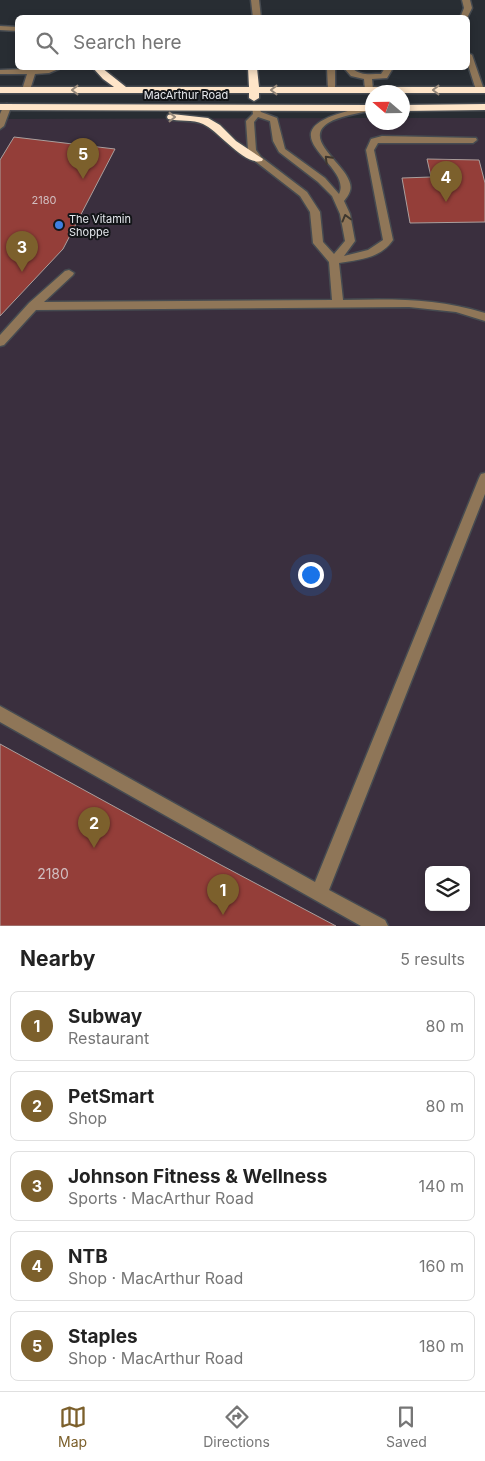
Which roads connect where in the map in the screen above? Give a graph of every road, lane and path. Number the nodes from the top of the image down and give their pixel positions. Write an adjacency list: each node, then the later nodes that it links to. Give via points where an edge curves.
1 (255, 0): 3 (street)
2 (466, 0): 4 (street, via 468,8)
3 (257, 15)
4 (464, 15)
5 (0, 28): 6 (street)
6 (15, 28)
7 (470, 60): 25 (street)
8 (52, 70): 15 (street)
9 (99, 70): 20 (highway)
10 (253, 70): 21 (highway)
11 (331, 70): 22 (street)
12 (350, 70): 16 (street)
13 (388, 70): 16 (street, via 384,76)
14 (0, 72): 15 (street)
15 (32, 72): 19 (street)
16 (368, 77): 17 (street)
17 (369, 85)
18 (0, 90): 19 (highway, MacArthur Road)
19 (26, 90): 20 (highway, MacArthur Road, one-way to 19)
20 (124, 90): 21 (highway, MacArthur Road)
21 (254, 90): 22 (highway, MacArthur Road, one-way to 21); 32 (highway)
22 (332, 90): 23 (highway, MacArthur Road)
23 (365, 90)
24 (410, 90): 25 (highway, MacArthur Road, one-way to 24)
25 (483, 90)
26 (3, 107): 27 (highway, MacArthur Road); 33 (street)
27 (107, 107): 32 (highway, MacArthur Road); 35 (highway, one-way to 35, via 141,118 204,120)
28 (365, 108): 32 (highway, MacArthur Road)
29 (410, 108): 30 (highway)
30 (485, 108)
31 (365, 110): 36 (street, one-way to 31, via 346,190 344,181 338,169 316,146 315,136 325,121)
32 (256, 111): 35 (street, via 250,121 252,150); 36 (street, via 274,120 278,144 285,154 324,182)
33 (0, 126)
34 (473, 140): 37 (street, via 374,141 370,150 388,240 384,247 375,251)
35 (258, 159): 37 (street, via 304,194 315,212 318,243)
36 (340, 200): 37 (street, one-way to 36, via 350,241)
37 (334, 261): 39 (street)
38 (69, 273): 40 (street)
39 (338, 305): 40 (street); 41 (street, via 434,304)
40 (34, 306): 42 (street)
41 (483, 312)
42 (0, 342)
43 (485, 478): 45 (street)
44 (0, 714): 45 (street)
45 (319, 894): 46 (street)
46 (379, 926)

